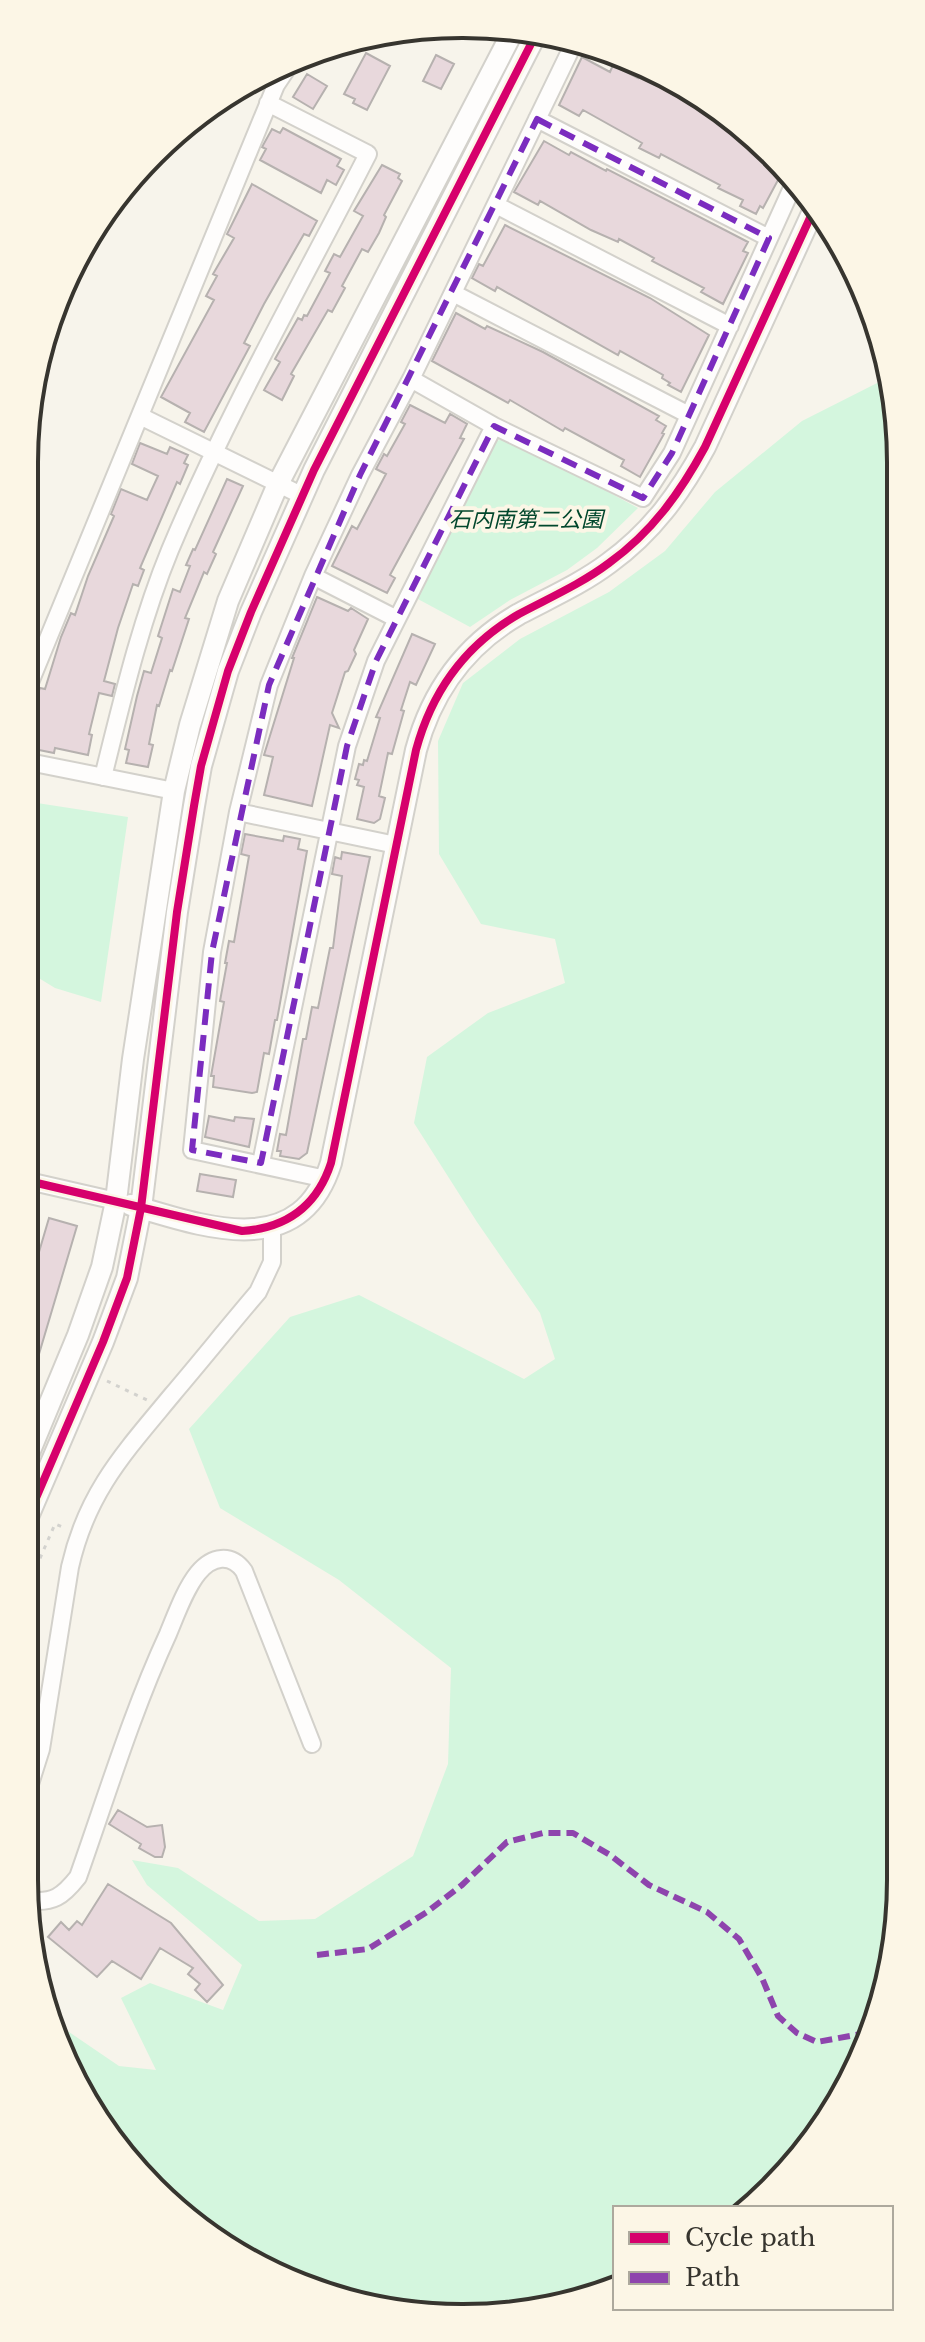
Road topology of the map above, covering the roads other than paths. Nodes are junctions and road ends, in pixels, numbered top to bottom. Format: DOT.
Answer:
graph roads {
  1 [pos="508,41"];
  2 [pos="531,44"];
  3 [pos="570,52"];
  4 [pos="278,80"];
  5 [pos="268,103"];
  6 [pos="537,119"];
  7 [pos="790,193"];
  8 [pos="496,205"];
  9 [pos="809,219"];
  10 [pos="769,238"];
  11 [pos="453,293"];
  12 [pos="730,326"];
  13 [pos="411,379"];
  14 [pos="689,415"];
  15 [pos="140,416"];
  16 [pos="494,426"];
  17 [pos="215,453"];
  18 [pos="278,484"];
  19 [pos="303,496"];
  20 [pos="313,576"];
  21 [pos="397,619"];
  22 [pos="38,663"];
  23 [pos="38,764"];
  24 [pos="103,777"];
  25 [pos="174,791"];
  26 [pos="238,812"];
  27 [pos="330,831"];
  28 [pos="396,845"];
  29 [pos="261,1163"];
  30 [pos="326,1179"];
  31 [pos="38,1183"];
  32 [pos="116,1201"];
  33 [pos="141,1208"];
  34 [pos="272,1227"];
  35 [pos="38,1431"];
  36 [pos="38,1496"];
  37 [pos="312,1744"];
  38 [pos="38,1759"];
  39 [pos="39,1901"];
  1 -- 18 [label="street"];
  2 -- 19 [label="street"];
  3 -- 6 [label="street"];
  4 -- 5 [label="street"];
  5 -- 15 [label="street"];
  5 -- 17 [label="street"];
  6 -- 8 [label="street"];
  6 -- 10 [label="street"];
  7 -- 10 [label="street"];
  8 -- 11 [label="street"];
  8 -- 12 [label="street"];
  9 -- 28 [label="street"];
  10 -- 12 [label="street"];
  11 -- 13 [label="street"];
  11 -- 14 [label="street"];
  12 -- 14 [label="street"];
  13 -- 16 [label="street"];
  13 -- 20 [label="street"];
  14 -- 16 [label="street"];
  15 -- 17 [label="street"];
  15 -- 22 [label="street"];
  16 -- 21 [label="street"];
  17 -- 18 [label="street"];
  17 -- 24 [label="street"];
  18 -- 19 [label="street"];
  18 -- 25 [label="street"];
  19 -- 33 [label="street"];
  20 -- 21 [label="street"];
  20 -- 26 [label="street"];
  21 -- 27 [label="street"];
  23 -- 24 [label="street"];
  24 -- 25 [label="street"];
  25 -- 32 [label="street"];
  26 -- 27 [label="street"];
  26 -- 29 [label="street"];
  27 -- 28 [label="street"];
  27 -- 29 [label="street"];
  28 -- 30 [label="street"];
  29 -- 30 [label="street"];
  30 -- 34 [label="street"];
  31 -- 32 [label="street"];
  32 -- 33 [label="street"];
  32 -- 35 [label="street"];
  33 -- 34 [label="street"];
  33 -- 36 [label="street"];
  34 -- 38 [label="street"];
  37 -- 39 [label="street"];
}
